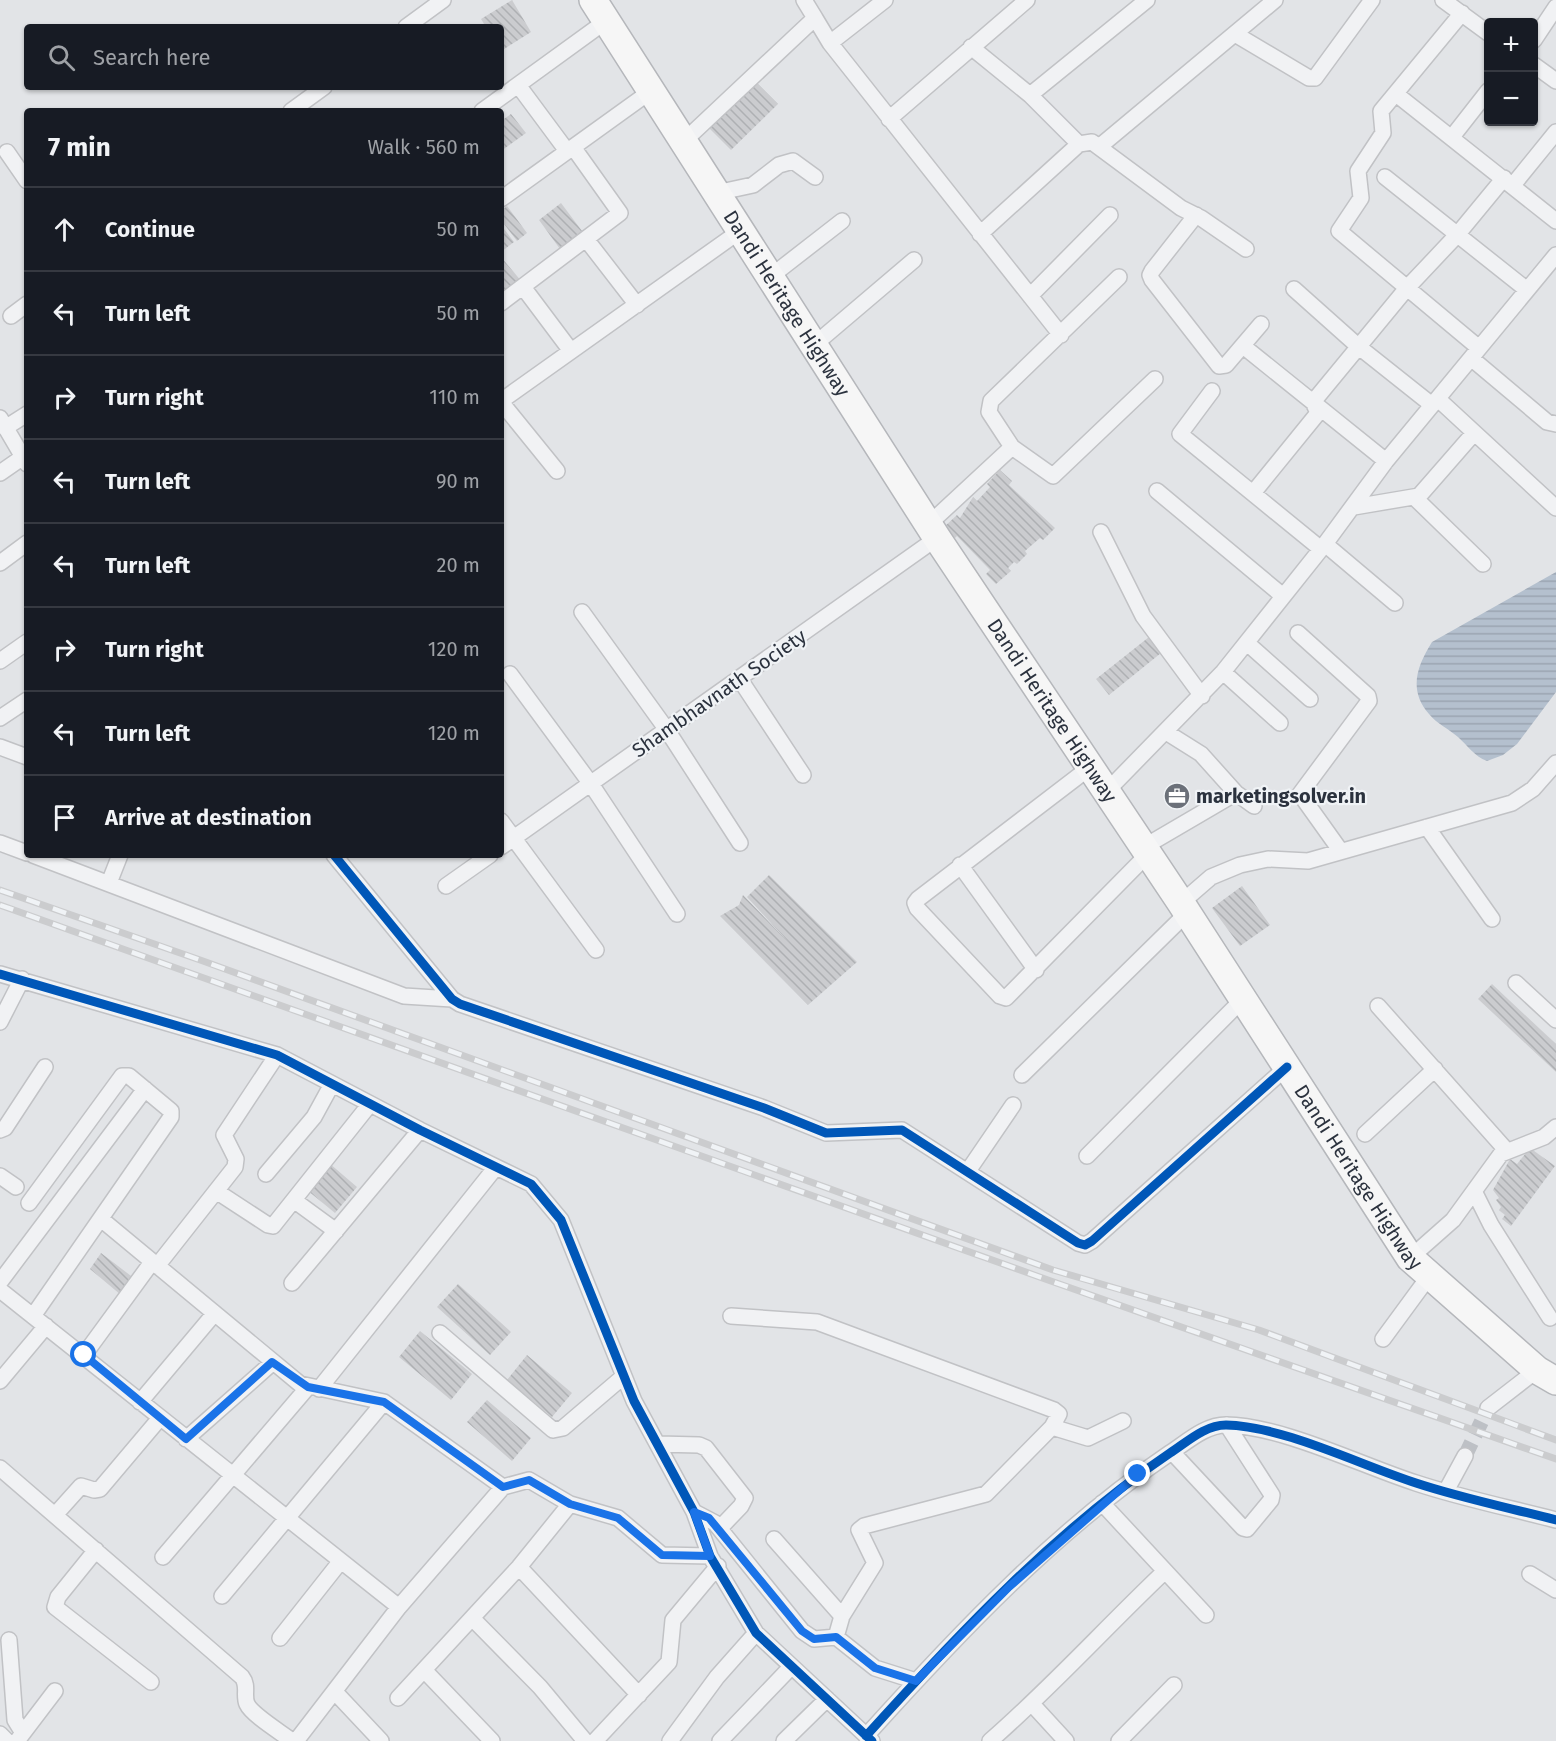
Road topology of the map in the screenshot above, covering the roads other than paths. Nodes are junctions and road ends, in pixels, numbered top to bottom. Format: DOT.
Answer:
graph roads {
  1 [pos="443,0"];
  2 [pos="804,0"];
  3 [pos="885,0"];
  4 [pos="1027,0"];
  5 [pos="1146,0"];
  6 [pos="1275,0"];
  7 [pos="1372,0"];
  8 [pos="1454,5"];
  9 [pos="1556,7"];
  10 [pos="599,10"];
  11 [pos="815,18"];
  12 [pos="410,24"];
  13 [pos="1484,30"];
  14 [pos="1538,33"];
  15 [pos="1235,34"];
  16 [pos="830,43"];
  17 [pos="972,47"];
  18 [pos="1538,68"];
  19 [pos="1556,81"];
  20 [pos="518,85"];
  21 [pos="320,90"];
  22 [pos="651,91"];
  23 [pos="1396,94"];
  24 [pos="1030,95"];
  25 [pos="1484,96"];
  26 [pos="295,108"];
  27 [pos="486,108"];
  28 [pos="889,119"];
  29 [pos="1556,132"];
  30 [pos="1452,137"];
  31 [pos="683,142"];
  32 [pos="1079,144"];
  33 [pos="1099,147"];
  34 [pos="570,149"];
  35 [pos="7,152"];
  36 [pos="24,177"];
  37 [pos="815,177"];
  38 [pos="1385,177"];
  39 [pos="1508,181"];
  40 [pos="716,193"];
  41 [pos="504,197"];
  42 [pos="1110,215"];
  43 [pos="1196,215"];
  44 [pos="1556,220"];
  45 [pos="842,221"];
  46 [pos="740,231"];
  47 [pos="980,234"];
  48 [pos="1457,235"];
  49 [pos="586,239"];
  50 [pos="1246,249"];
  51 [pos="1555,259"];
  52 [pos="914,260"];
  53 [pos="770,277"];
  54 [pos="1119,277"];
  55 [pos="524,287"];
  56 [pos="1407,288"];
  57 [pos="1294,289"];
  58 [pos="1527,290"];
  59 [pos="1030,296"];
  60 [pos="504,301"];
  61 [pos="637,305"];
  62 [pos="24,306"];
  63 [pos="11,315"];
  64 [pos="1261,324"];
  65 [pos="1061,335"];
  66 [pos="814,345"];
  67 [pos="1243,346"];
  68 [pos="1359,346"];
  69 [pos="571,351"];
  70 [pos="1475,353"];
  71 [pos="1155,379"];
  72 [pos="1212,391"];
  73 [pos="504,399"];
  74 [pos="1313,402"];
  75 [pos="1435,402"];
  76 [pos="504,405"];
  77 [pos="24,415"];
  78 [pos="3,423"];
  79 [pos="1556,424"];
  80 [pos="1474,433"];
  81 [pos="1012,447"];
  82 [pos="24,458"];
  83 [pos="24,461"];
  84 [pos="1386,461"];
  85 [pos="556,471"];
  86 [pos="0,473"];
  87 [pos="1157,491"];
  88 [pos="1253,493"];
  89 [pos="1414,498"];
  90 [pos="1354,507"];
  91 [pos="1556,508"];
  92 [pos="933,531"];
  93 [pos="1101,532"];
  94 [pos="24,545"];
  95 [pos="1323,547"];
  96 [pos="0,563"];
  97 [pos="1483,564"];
  98 [pos="1283,596"];
  99 [pos="1395,603"];
  100 [pos="582,612"];
  101 [pos="1298,633"];
  102 [pos="1247,643"];
  103 [pos="24,644"];
  104 [pos="0,661"];
  105 [pos="1223,672"];
  106 [pos="510,674"];
  107 [pos="739,678"];
  108 [pos="1202,696"];
  109 [pos="1310,699"];
  110 [pos="24,702"];
  111 [pos="0,718"];
  112 [pos="1280,723"];
  113 [pos="667,730"];
  114 [pos="1166,732"];
  115 [pos="0,747"];
  116 [pos="24,756"];
  117 [pos="1556,763"];
  118 [pos="1089,768"];
  119 [pos="803,775"];
  120 [pos="591,784"];
  121 [pos="1105,792"];
  122 [pos="1236,793"];
  123 [pos="1254,806"];
  124 [pos="1427,827"];
  125 [pos="0,843"];
  126 [pos="507,843"];
  127 [pos="740,843"];
  128 [pos="1340,850"];
  129 [pos="1144,851"];
  130 [pos="24,852"];
  131 [pos="41,858"];
  132 [pos="119,858"];
  133 [pos="336,858"];
  134 [pos="486,858"];
  135 [pos="960,865"];
  136 [pos="109,884"];
  137 [pos="446,886"];
  138 [pos="1184,908"];
  139 [pos="677,914"];
  140 [pos="1492,919"];
  141 [pos="596,950"];
  142 [pos="1036,970"];
  143 [pos="0,974"];
  144 [pos="22,980"];
  145 [pos="1516,983"];
  146 [pos="452,999"];
  147 [pos="1243,999"];
  148 [pos="1378,1006"];
  149 [pos="1556,1020"];
  150 [pos="0,1022"];
  151 [pos="278,1055"];
  152 [pos="45,1067"];
  153 [pos="1287,1067"];
  154 [pos="1435,1069"];
  155 [pos="1022,1075"];
  156 [pos="332,1084"];
  157 [pos="145,1089"];
  158 [pos="370,1104"];
  159 [pos="1013,1105"];
  160 [pos="1556,1127"];
  161 [pos="0,1130"];
  162 [pos="420,1130"];
  163 [pos="1365,1134"];
  164 [pos="1507,1151"];
  165 [pos="1087,1156"];
  166 [pos="496,1167"];
  167 [pos="968,1171"];
  168 [pos="266,1174"];
  169 [pos="0,1176"];
  170 [pos="16,1187"];
  171 [pos="216,1191"];
  172 [pos="1474,1191"];
  173 [pos="295,1201"];
  174 [pos="29,1203"];
  175 [pos="101,1219"];
  176 [pos="336,1231"];
  177 [pos="155,1264"];
  178 [pos="1420,1267"];
  179 [pos="0,1282"];
  180 [pos="292,1283"];
  181 [pos="0,1290"];
  182 [pos="214,1314"];
  183 [pos="731,1316"];
  184 [pos="1550,1318"];
  185 [pos="40,1321"];
  186 [pos="440,1333"];
  187 [pos="1383,1340"];
  188 [pos="84,1355"];
  189 [pos="272,1362"];
  190 [pos="624,1376"];
  191 [pos="1546,1376"];
  192 [pos="0,1381"];
  193 [pos="313,1388"];
  194 [pos="140,1402"];
  195 [pos="384,1402"];
  196 [pos="1488,1408"];
  197 [pos="160,1418"];
  198 [pos="1123,1421"];
  199 [pos="1227,1425"];
  200 [pos="1052,1427"];
  201 [pos="186,1439"];
  202 [pos="657,1444"];
  203 [pos="1172,1452"];
  204 [pos="1465,1456"];
  205 [pos="5,1472"];
  206 [pos="232,1476"];
  207 [pos="503,1487"];
  208 [pos="0,1489"];
  209 [pos="1446,1491"];
  210 [pos="1102,1503"];
  211 [pos="570,1504"];
  212 [pos="694,1512"];
  213 [pos="55,1515"];
  214 [pos="287,1520"];
  215 [pos="1556,1520"];
  216 [pos="720,1528"];
  217 [pos="774,1539"];
  218 [pos="96,1551"];
  219 [pos="163,1557"];
  220 [pos="714,1561"];
  221 [pos="340,1562"];
  222 [pos="519,1567"];
  223 [pos="1164,1572"];
  224 [pos="1530,1574"];
  225 [pos="1556,1590"];
  226 [pos="222,1596"];
  227 [pos="399,1607"];
  228 [pos="1206,1615"];
  229 [pos="842,1616"];
  230 [pos="472,1618"];
  231 [pos="756,1633"];
  232 [pos="836,1637"];
  233 [pos="280,1638"];
  234 [pos="9,1640"];
  235 [pos="791,1667"];
  236 [pos="424,1670"];
  237 [pos="916,1681"];
  238 [pos="151,1682"];
  239 [pos="1174,1685"];
  240 [pos="56,1691"];
  241 [pos="335,1692"];
  242 [pos="639,1695"];
  243 [pos="398,1698"];
  244 [pos="827,1699"];
  245 [pos="1032,1704"];
  246 [pos="0,1734"];
  247 [pos="20,1737"];
  248 [pos="869,1739"];
  249 [pos="7,1741"];
  250 [pos="294,1741"];
  251 [pos="381,1741"];
  252 [pos="492,1741"];
  253 [pos="585,1741"];
  254 [pos="595,1741"];
  255 [pos="670,1741"];
  256 [pos="720,1741"];
  257 [pos="784,1741"];
  258 [pos="990,1741"];
  259 [pos="1066,1741"];
  260 [pos="1119,1741"];
  1 -- 12 [label="street"];
  2 -- 11 [label="street"];
  3 -- 16 [label="street"];
  4 -- 17 [label="street"];
  5 -- 24 [label="street"];
  6 -- 15 [label="street"];
  7 -- 15 [label="street"];
  8 -- 13 [label="street"];
  8 -- 23 [label="street"];
  9 -- 14 [label="street"];
  10 -- 20 [label="street"];
  10 -- 22 [label="highway, Dandi Heritage Highway"];
  11 -- 16 [label="street"];
  11 -- 31 [label="street"];
  15 -- 33 [label="street"];
  16 -- 28 [label="street"];
  17 -- 24 [label="street"];
  17 -- 28 [label="street"];
  18 -- 19 [label="street"];
  20 -- 27 [label="street"];
  20 -- 34 [label="street"];
  21 -- 26 [label="street"];
  22 -- 31 [label="highway, Dandi Heritage Highway"];
  22 -- 34 [label="street"];
  23 -- 30 [label="street"];
  23 -- 56 [label="street"];
  24 -- 32 [label="street"];
  25 -- 30 [label="street"];
  28 -- 47 [label="street"];
  29 -- 39 [label="street"];
  30 -- 39 [label="street"];
  31 -- 40 [label="highway, Dandi Heritage Highway"];
  32 -- 33 [label="street"];
  32 -- 47 [label="street"];
  33 -- 43 [label="street"];
  34 -- 41 [label="street"];
  34 -- 49 [label="street"];
  35 -- 36 [label="street"];
  37 -- 40 [label="street"];
  38 -- 48 [label="street"];
  39 -- 44 [label="street"];
  39 -- 48 [label="street"];
  40 -- 46 [label="highway, Dandi Heritage Highway"];
  42 -- 59 [label="street"];
  43 -- 50 [label="street"];
  43 -- 67 [label="street"];
  45 -- 53 [label="street"];
  46 -- 53 [label="highway, Dandi Heritage Highway"];
  46 -- 61 [label="street"];
  47 -- 59 [label="street"];
  48 -- 56 [label="street"];
  48 -- 58 [label="street"];
  49 -- 55 [label="street"];
  49 -- 61 [label="street"];
  51 -- 58 [label="street"];
  52 -- 66 [label="street"];
  53 -- 66 [label="highway, Dandi Heritage Highway"];
  54 -- 65 [label="street"];
  55 -- 60 [label="street"];
  55 -- 69 [label="street"];
  56 -- 68 [label="street"];
  56 -- 70 [label="street"];
  57 -- 68 [label="street"];
  58 -- 70 [label="street"];
  59 -- 65 [label="street"];
  61 -- 69 [label="street"];
  62 -- 63 [label="street"];
  64 -- 67 [label="street"];
  65 -- 81 [label="street"];
  66 -- 92 [label="highway, Dandi Heritage Highway"];
  67 -- 74 [label="street"];
  68 -- 74 [label="street"];
  68 -- 75 [label="street"];
  69 -- 73 [label="street"];
  70 -- 75 [label="street"];
  70 -- 79 [label="street"];
  71 -- 81 [label="street"];
  72 -- 88 [label="street"];
  74 -- 84 [label="street"];
  74 -- 88 [label="street"];
  75 -- 80 [label="street"];
  75 -- 84 [label="street"];
  76 -- 85 [label="street"];
  77 -- 78 [label="street"];
  78 -- 82 [label="street"];
  80 -- 89 [label="street"];
  80 -- 91 [label="street"];
  81 -- 92 [label="street, Shambhavnath Society"];
  83 -- 86 [label="street"];
  84 -- 90 [label="street"];
  87 -- 98 [label="street"];
  88 -- 95 [label="street"];
  89 -- 90 [label="street"];
  89 -- 97 [label="street"];
  90 -- 95 [label="street"];
  92 -- 107 [label="street, Shambhavnath Society"];
  92 -- 118 [label="highway, Dandi Heritage Highway"];
  93 -- 108 [label="street"];
  94 -- 96 [label="street"];
  95 -- 98 [label="street"];
  95 -- 99 [label="street"];
  98 -- 102 [label="street"];
  100 -- 113 [label="street"];
  101 -- 128 [label="street"];
  102 -- 105 [label="street"];
  102 -- 109 [label="street"];
  103 -- 104 [label="street"];
  105 -- 108 [label="street"];
  105 -- 112 [label="street"];
  106 -- 120 [label="street"];
  107 -- 113 [label="street, Shambhavnath Society"];
  107 -- 119 [label="street"];
  108 -- 114 [label="street"];
  110 -- 111 [label="street"];
  113 -- 120 [label="street, Shambhavnath Society"];
  113 -- 127 [label="street"];
  114 -- 121 [label="street"];
  114 -- 122 [label="street"];
  115 -- 116 [label="street"];
  117 -- 124 [label="street"];
  118 -- 121 [label="highway, Dandi Heritage Highway"];
  118 -- 135 [label="street"];
  120 -- 126 [label="street, Shambhavnath Society"];
  120 -- 139 [label="street"];
  121 -- 129 [label="highway, Dandi Heritage Highway"];
  122 -- 123 [label="street"];
  122 -- 129 [label="street"];
  124 -- 128 [label="street"];
  124 -- 140 [label="street"];
  125 -- 130 [label="street"];
  126 -- 141 [label="street"];
  128 -- 138 [label="street"];
  129 -- 138 [label="highway, Dandi Heritage Highway"];
  129 -- 142 [label="street"];
  131 -- 136 [label="street"];
  132 -- 136 [label="street"];
  133 -- 146 [label="street"];
  134 -- 137 [label="street"];
  135 -- 142 [label="street"];
  135 -- 142 [label="street"];
  136 -- 146 [label="street"];
  138 -- 147 [label="highway, Dandi Heritage Highway"];
  138 -- 155 [label="street"];
  143 -- 144 [label="street"];
  144 -- 150 [label="street"];
  144 -- 151 [label="street"];
  145 -- 149 [label="street"];
  146 -- 167 [label="street"];
  147 -- 153 [label="highway, Dandi Heritage Highway"];
  147 -- 165 [label="street"];
  148 -- 154 [label="street"];
  151 -- 156 [label="street"];
  151 -- 171 [label="street"];
  152 -- 161 [label="street"];
  153 -- 167 [label="street"];
  153 -- 178 [label="highway, Dandi Heritage Highway"];
  154 -- 163 [label="street"];
  154 -- 164 [label="street"];
  156 -- 158 [label="street"];
  156 -- 168 [label="street"];
  157 -- 174 [label="street"];
  157 -- 175 [label="street"];
  157 -- 179 [label="street"];
  158 -- 162 [label="street"];
  158 -- 173 [label="street"];
  159 -- 167 [label="street"];
  160 -- 164 [label="street"];
  162 -- 166 [label="street"];
  162 -- 176 [label="street"];
  164 -- 172 [label="street"];
  166 -- 190 [label="street"];
  166 -- 193 [label="street"];
  169 -- 170 [label="street"];
  171 -- 173 [label="street"];
  171 -- 177 [label="street"];
  172 -- 178 [label="street"];
  172 -- 184 [label="street"];
  173 -- 176 [label="street"];
  175 -- 177 [label="street"];
  175 -- 185 [label="street"];
  176 -- 180 [label="street"];
  177 -- 182 [label="street"];
  177 -- 188 [label="street"];
  178 -- 187 [label="street"];
  178 -- 191 [label="highway, Dandi Heritage Highway"];
  181 -- 185 [label="street"];
  182 -- 189 [label="street"];
  182 -- 194 [label="street"];
  183 -- 200 [label="street"];
  185 -- 188 [label="street"];
  185 -- 192 [label="street"];
  186 -- 190 [label="street"];
  188 -- 194 [label="street"];
  189 -- 193 [label="street"];
  189 -- 201 [label="street"];
  190 -- 202 [label="street"];
  191 -- 196 [label="street"];
  193 -- 195 [label="street"];
  193 -- 206 [label="street"];
  194 -- 197 [label="street"];
  195 -- 207 [label="street"];
  195 -- 214 [label="street"];
  197 -- 201 [label="street"];
  197 -- 213 [label="street"];
  198 -- 200 [label="street"];
  199 -- 203 [label="street"];
  199 -- 203 [label="street"];
  199 -- 209 [label="street"];
  200 -- 229 [label="street"];
  201 -- 206 [label="street"];
  202 -- 212 [label="street"];
  202 -- 216 [label="street"];
  203 -- 210 [label="street"];
  204 -- 209 [label="street"];
  205 -- 208 [label="street"];
  205 -- 213 [label="street"];
  206 -- 214 [label="street"];
  206 -- 219 [label="street"];
  207 -- 211 [label="street"];
  207 -- 227 [label="street"];
  209 -- 215 [label="street"];
  210 -- 223 [label="street"];
  210 -- 237 [label="street"];
  211 -- 220 [label="street"];
  211 -- 222 [label="street"];
  212 -- 216 [label="street"];
  212 -- 220 [label="street"];
  213 -- 218 [label="street"];
  214 -- 221 [label="street"];
  214 -- 226 [label="street"];
  216 -- 232 [label="street"];
  217 -- 229 [label="street"];
  218 -- 238 [label="street"];
  218 -- 250 [label="street"];
  220 -- 231 [label="street"];
  220 -- 242 [label="street"];
  221 -- 227 [label="street"];
  221 -- 233 [label="street"];
  222 -- 230 [label="street"];
  222 -- 242 [label="street"];
  223 -- 228 [label="street"];
  223 -- 245 [label="street"];
  224 -- 225 [label="street"];
  227 -- 241 [label="street"];
  229 -- 232 [label="street"];
  230 -- 236 [label="street"];
  230 -- 253 [label="street"];
  231 -- 235 [label="street"];
  231 -- 255 [label="street"];
  232 -- 237 [label="street"];
  234 -- 247 [label="street"];
  235 -- 244 [label="street"];
  235 -- 256 [label="street"];
  236 -- 243 [label="street"];
  236 -- 252 [label="street"];
  237 -- 248 [label="street"];
  239 -- 260 [label="street"];
  240 -- 247 [label="street"];
  241 -- 250 [label="street"];
  241 -- 251 [label="street"];
  242 -- 254 [label="street"];
  244 -- 248 [label="street"];
  244 -- 257 [label="street"];
  245 -- 258 [label="street"];
  245 -- 259 [label="street"];
  246 -- 249 [label="street"];
}
